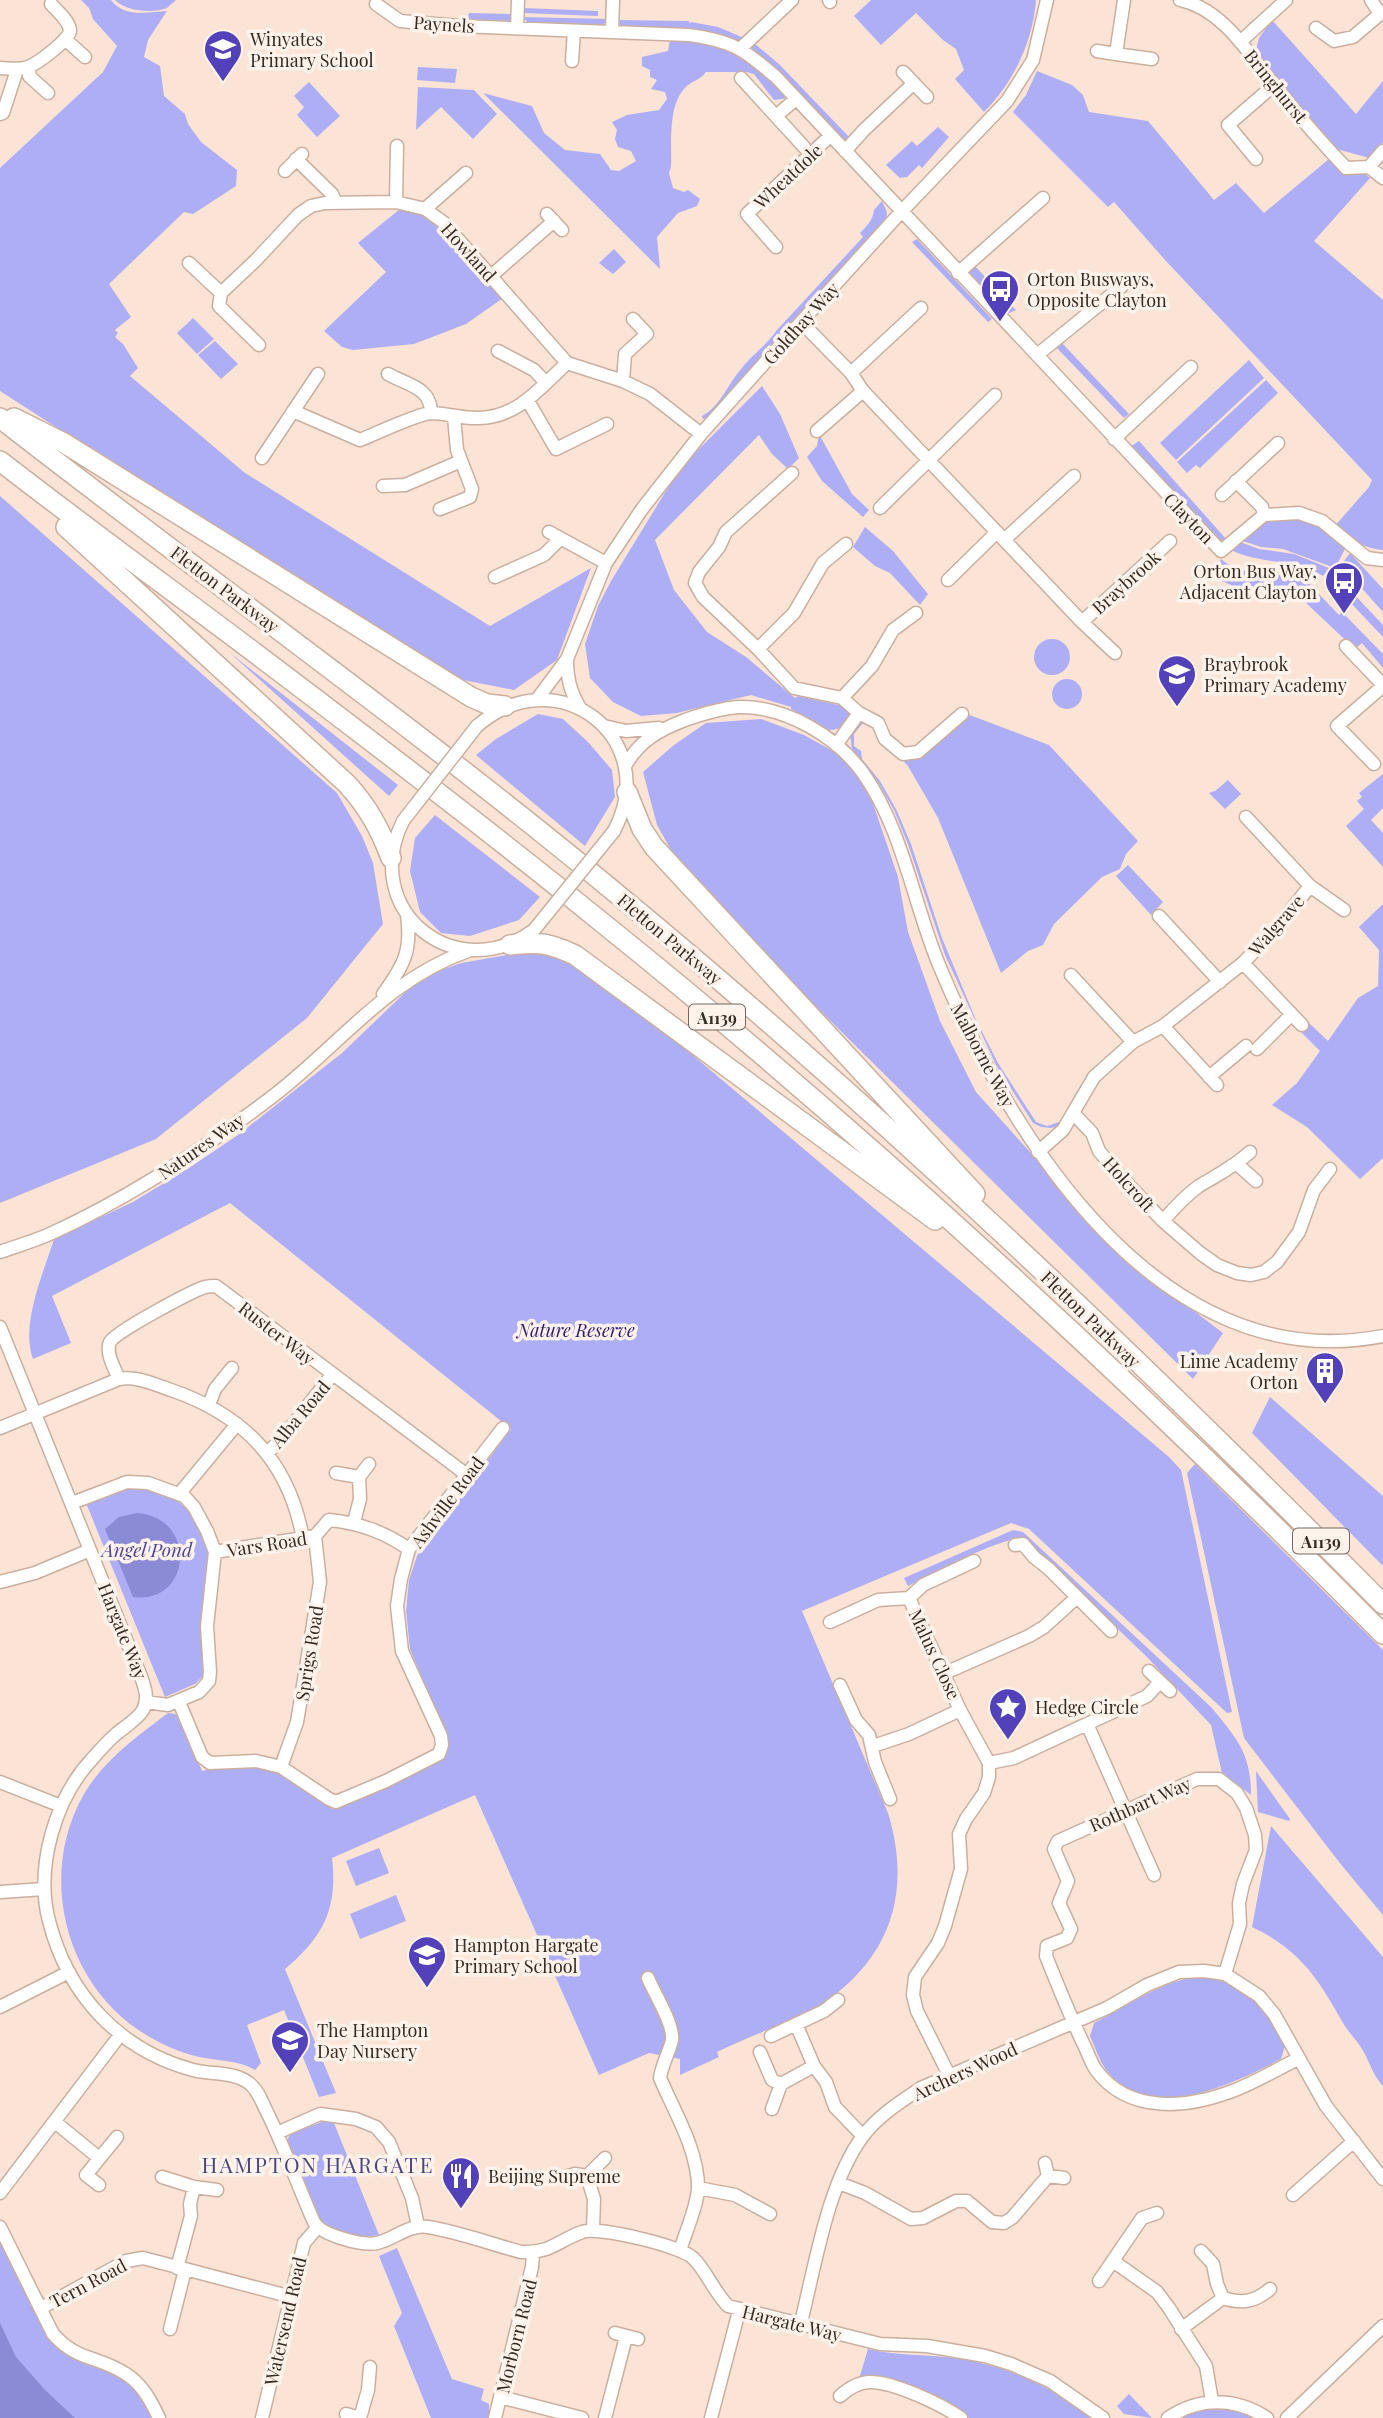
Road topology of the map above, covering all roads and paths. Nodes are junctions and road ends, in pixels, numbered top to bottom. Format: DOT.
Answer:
graph roads {
  1 [pos="518,0"];
  2 [pos="613,0"];
  3 [pos="1047,0"];
  4 [pos="1124,0"];
  5 [pos="1180,0"];
  6 [pos="1286,0"];
  7 [pos="1371,0"];
  8 [pos="787,2"];
  9 [pos="51,4"];
  10 [pos="376,4"];
  11 [pos="1382,13"];
  12 [pos="517,28"];
  13 [pos="1316,28"];
  14 [pos="574,31"];
  15 [pos="612,31"];
  16 [pos="66,40"];
  17 [pos="1240,42"];
  18 [pos="741,48"];
  19 [pos="1097,51"];
  20 [pos="1116,54"];
  21 [pos="85,57"];
  22 [pos="1152,59"];
  23 [pos="572,61"];
  24 [pos="0,68"];
  25 [pos="24,68"];
  26 [pos="903,72"];
  27 [pos="741,78"];
  28 [pos="914,83"];
  29 [pos="1274,85"];
  30 [pos="48,93"];
  31 [pos="927,97"];
  32 [pos="796,99"];
  33 [pos="0,114"];
  34 [pos="776,116"];
  35 [pos="830,136"];
  36 [pos="397,146"];
  37 [pos="804,147"];
  38 [pos="1383,150"];
  39 [pos="845,151"];
  40 [pos="1256,159"];
  41 [pos="1369,167"];
  42 [pos="285,171"];
  43 [pos="466,173"];
  44 [pos="1383,178"];
  45 [pos="1043,198"];
  46 [pos="396,202"];
  47 [pos="336,203"];
  48 [pos="425,209"];
  49 [pos="901,212"];
  50 [pos="555,222"];
  51 [pos="776,247"];
  52 [pos="189,263"];
  53 [pos="958,273"];
  54 [pos="491,276"];
  55 [pos="1121,287"];
  56 [pos="221,293"];
  57 [pos="921,309"];
  58 [pos="633,320"];
  59 [pos="801,322"];
  60 [pos="259,345"];
  61 [pos="498,351"];
  62 [pos="1037,355"];
  63 [pos="567,363"];
  64 [pos="1191,367"];
  65 [pos="851,373"];
  66 [pos="318,374"];
  67 [pos="388,374"];
  68 [pos="623,381"];
  69 [pos="546,383"];
  70 [pos="863,391"];
  71 [pos="995,395"];
  72 [pos="528,401"];
  73 [pos="293,411"];
  74 [pos="0,412"];
  75 [pos="431,413"];
  76 [pos="454,417"];
  77 [pos="0,418"];
  78 [pos="607,424"];
  79 [pos="817,431"];
  80 [pos="701,434"];
  81 [pos="1114,439"];
  82 [pos="1278,443"];
  83 [pos="262,458"];
  84 [pos="928,459"];
  85 [pos="0,461"];
  86 [pos="461,461"];
  87 [pos="0,466"];
  88 [pos="792,473"];
  89 [pos="1074,476"];
  90 [pos="1236,481"];
  91 [pos="383,486"];
  92 [pos="1222,495"];
  93 [pos="880,508"];
  94 [pos="440,509"];
  95 [pos="1265,515"];
  96 [pos="1001,535"];
  97 [pos="1170,541"];
  98 [pos="846,544"];
  99 [pos="1383,560"];
  100 [pos="606,563"];
  101 [pos="495,577"];
  102 [pos="948,580"];
  103 [pos="916,613"];
  104 [pos="1082,622"];
  105 [pos="1346,646"];
  106 [pos="758,649"];
  107 [pos="1115,653"];
  108 [pos="567,659"];
  109 [pos="1383,685"];
  110 [pos="538,698"];
  111 [pos="842,698"];
  112 [pos="505,706"];
  113 [pos="581,709"];
  114 [pos="859,713"];
  115 [pos="962,714"];
  116 [pos="604,726"];
  117 [pos="668,726"];
  118 [pos="836,744"];
  119 [pos="1374,764"];
  120 [pos="625,766"];
  121 [pos="627,792"];
  122 [pos="1246,817"];
  123 [pos="391,858"];
  124 [pos="1310,886"];
  125 [pos="1344,911"];
  126 [pos="407,914"];
  127 [pos="1159,916"];
  128 [pos="510,945"];
  129 [pos="468,951"];
  130 [pos="1242,963"];
  131 [pos="1071,975"];
  132 [pos="1220,982"];
  133 [pos="377,1003"];
  134 [pos="1291,1015"];
  135 [pos="1163,1026"];
  136 [pos="1302,1026"];
  137 [pos="1133,1042"];
  138 [pos="1073,1113"];
  139 [pos="1038,1152"];
  140 [pos="1250,1152"];
  141 [pos="1237,1164"];
  142 [pos="1330,1169"];
  143 [pos="1256,1181"];
  144 [pos="1163,1221"];
  145 [pos="0,1252"];
  146 [pos="1018,1280"];
  147 [pos="1092,1320"];
  148 [pos="0,1327"];
  149 [pos="1380,1336"];
  150 [pos="232,1368"];
  151 [pos="332,1375"];
  152 [pos="119,1379"];
  153 [pos="209,1405"];
  154 [pos="34,1414"];
  155 [pos="237,1424"];
  156 [pos="0,1428"];
  157 [pos="503,1428"];
  158 [pos="267,1453"];
  159 [pos="369,1464"];
  160 [pos="336,1473"];
  161 [pos="467,1475"];
  162 [pos="359,1477"];
  163 [pos="180,1493"];
  164 [pos="72,1503"];
  165 [pos="355,1522"];
  166 [pos="309,1538"];
  167 [pos="1015,1545"];
  168 [pos="409,1549"];
  169 [pos="90,1550"];
  170 [pos="215,1552"];
  171 [pos="974,1561"];
  172 [pos="0,1582"];
  173 [pos="909,1598"];
  174 [pos="1076,1598"];
  175 [pos="1383,1604"];
  176 [pos="830,1622"];
  177 [pos="1111,1631"];
  178 [pos="1383,1634"];
  179 [pos="1149,1671"];
  180 [pos="945,1673"];
  181 [pos="1160,1682"];
  182 [pos="840,1685"];
  183 [pos="1170,1691"];
  184 [pos="146,1702"];
  185 [pos="179,1702"];
  186 [pos="960,1710"];
  187 [pos="1087,1724"];
  188 [pos="873,1746"];
  189 [pos="989,1763"];
  190 [pos="281,1767"];
  191 [pos="0,1782"];
  192 [pos="890,1799"];
  193 [pos="61,1807"];
  194 [pos="1125,1809"];
  195 [pos="1154,1875"];
  196 [pos="44,1889"];
  197 [pos="0,1892"];
  198 [pos="69,1972"];
  199 [pos="1225,1974"];
  200 [pos="648,1978"];
  201 [pos="838,2000"];
  202 [pos="0,2007"];
  203 [pos="1073,2023"];
  204 [pos="796,2024"];
  205 [pos="120,2035"];
  206 [pos="771,2036"];
  207 [pos="760,2052"];
  208 [pos="1298,2059"];
  209 [pos="814,2066"];
  210 [pos="949,2075"];
  211 [pos="781,2084"];
  212 [pos="772,2109"];
  213 [pos="55,2122"];
  214 [pos="277,2133"];
  215 [pos="863,2136"];
  216 [pos="117,2137"];
  217 [pos="1354,2141"];
  218 [pos="99,2158"];
  219 [pos="605,2158"];
  220 [pos="568,2176"];
  221 [pos="587,2176"];
  222 [pos="162,2177"];
  223 [pos="1063,2178"];
  224 [pos="1383,2179"];
  225 [pos="839,2183"];
  226 [pos="99,2185"];
  227 [pos="194,2187"];
  228 [pos="698,2188"];
  229 [pos="217,2190"];
  230 [pos="0,2193"];
  231 [pos="1293,2195"];
  232 [pos="1157,2213"];
  233 [pos="770,2214"];
  234 [pos="418,2226"];
  235 [pos="0,2227"];
  236 [pos="317,2228"];
  237 [pos="593,2230"];
  238 [pos="680,2251"];
  239 [pos="1201,2251"];
  240 [pos="533,2253"];
  241 [pos="1113,2261"];
  242 [pos="181,2269"];
  243 [pos="1099,2281"];
  244 [pos="1270,2288"];
  245 [pos="292,2297"];
  246 [pos="1223,2298"];
  247 [pos="41,2308"];
  248 [pos="739,2311"];
  249 [pos="800,2326"];
  250 [pos="170,2329"];
  251 [pos="1181,2329"];
  252 [pos="1381,2332"];
  253 [pos="627,2336"];
  254 [pos="370,2367"];
  255 [pos="840,2396"];
  256 [pos="500,2397"];
  257 [pos="1212,2401"];
  258 [pos="346,2414"];
  259 [pos="159,2418"];
  260 [pos="262,2418"];
  261 [pos="495,2418"];
  262 [pos="582,2418"];
  263 [pos="606,2418"];
  264 [pos="711,2418"];
  265 [pos="961,2418"];
  266 [pos="1103,2418"];
  267 [pos="1167,2418"];
  268 [pos="1267,2418"];
  269 [pos="1287,2418"];
  1 -- 12 [label="street"];
  2 -- 15 [label="street"];
  3 -- 49 [label="street, Goldhay Way"];
  4 -- 20 [label="street"];
  5 -- 17 [label="street, Bringhurst"];
  6 -- 17 [label="street"];
  7 -- 11 [label="street"];
  8 -- 18 [label="street"];
  9 -- 16 [label="street"];
  10 -- 12 [label="street, Paynels"];
  11 -- 13 [label="street"];
  12 -- 14 [label="street, Paynels"];
  14 -- 15 [label="street, Paynels"];
  14 -- 23 [label="street"];
  15 -- 18 [label="street, Paynels"];
  16 -- 21 [label="street"];
  16 -- 25 [label="street"];
  17 -- 29 [label="street, Bringhurst"];
  18 -- 32 [label="street, Paynels"];
  19 -- 20 [label="street"];
  20 -- 22 [label="street"];
  24 -- 25 [label="street"];
  25 -- 30 [label="street"];
  25 -- 33 [label="street"];
  26 -- 28 [label="street"];
  27 -- 34 [label="street, Wheatdole"];
  28 -- 31 [label="street"];
  28 -- 39 [label="street"];
  29 -- 40 [label="street"];
  29 -- 41 [label="street, Bringhurst"];
  32 -- 34 [label="street"];
  32 -- 35 [label="street, Paynels"];
  34 -- 37 [label="street, Wheatdole"];
  35 -- 39 [label="street, Paynels"];
  35 -- 51 [label="street, Wheatdole"];
  36 -- 46 [label="street"];
  38 -- 41 [label="street"];
  39 -- 49 [label="street, Paynels"];
  41 -- 44 [label="street, Bringhurst"];
  42 -- 47 [label="street"];
  43 -- 48 [label="street"];
  45 -- 53 [label="street"];
  46 -- 47 [label="street, Howland"];
  46 -- 48 [label="street, Howland"];
  47 -- 56 [label="street, Howland"];
  48 -- 54 [label="street, Howland"];
  49 -- 53 [label="street, Clayton"];
  49 -- 59 [label="street, Goldhay Way"];
  50 -- 54 [label="street"];
  52 -- 56 [label="street"];
  53 -- 62 [label="street, Clayton"];
  54 -- 63 [label="street, Howland"];
  55 -- 62 [label="street"];
  56 -- 60 [label="street"];
  57 -- 65 [label="street"];
  58 -- 68 [label="street"];
  59 -- 65 [label="street, Braybrook"];
  59 -- 80 [label="street, Goldhay Way"];
  61 -- 69 [label="street"];
  62 -- 81 [label="street, Clayton"];
  63 -- 68 [label="street, Howland"];
  63 -- 69 [label="street"];
  64 -- 81 [label="street"];
  65 -- 70 [label="street, Braybrook"];
  66 -- 73 [label="street"];
  67 -- 75 [label="street"];
  68 -- 80 [label="street, Howland"];
  69 -- 72 [label="street"];
  70 -- 79 [label="street"];
  70 -- 84 [label="street, Braybrook"];
  71 -- 84 [label="street"];
  72 -- 76 [label="street"];
  72 -- 78 [label="street"];
  73 -- 75 [label="street"];
  73 -- 83 [label="street"];
  74 -- 112 [label="highway"];
  75 -- 76 [label="street"];
  76 -- 86 [label="street"];
  77 -- 147 [label="highway, Fletton Parkway / A1139"];
  80 -- 100 [label="street, Goldhay Way"];
  81 -- 95 [label="street, Clayton"];
  82 -- 90 [label="street"];
  84 -- 93 [label="street"];
  84 -- 96 [label="street, Braybrook"];
  85 -- 146 [label="highway, Fletton Parkway / A1139"];
  86 -- 91 [label="street"];
  86 -- 94 [label="street"];
  87 -- 123 [label="highway"];
  88 -- 106 [label="street"];
  89 -- 96 [label="street"];
  90 -- 92 [label="street"];
  90 -- 95 [label="street"];
  95 -- 99 [label="street"];
  96 -- 102 [label="street"];
  96 -- 104 [label="street, Braybrook"];
  97 -- 104 [label="street, Braybrook"];
  98 -- 106 [label="street"];
  100 -- 101 [label="street"];
  100 -- 108 [label="street, Goldhay Way"];
  103 -- 111 [label="street"];
  104 -- 107 [label="street, Braybrook"];
  105 -- 109 [label="street"];
  106 -- 111 [label="street"];
  108 -- 110 [label="street, Goldhay Way"];
  108 -- 113 [label="street, Goldhay Way"];
  109 -- 119 [label="street"];
  110 -- 112 [label="street"];
  110 -- 113 [label="street"];
  111 -- 114 [label="street"];
  112 -- 123 [label="street, bridge"];
  113 -- 116 [label="street"];
  114 -- 115 [label="street"];
  114 -- 118 [label="street"];
  116 -- 117 [label="street, Malborne Way"];
  116 -- 120 [label="street"];
  117 -- 118 [label="street, Malborne Way"];
  117 -- 120 [label="street, Malborne Way"];
  118 -- 139 [label="street, Malborne Way"];
  120 -- 121 [label="street"];
  121 -- 128 [label="street, bridge"];
  121 -- 147 [label="highway"];
  122 -- 124 [label="street, Walgrave"];
  123 -- 126 [label="street"];
  124 -- 125 [label="street, Walgrave"];
  124 -- 130 [label="street, Walgrave"];
  126 -- 129 [label="street"];
  126 -- 133 [label="street, Natures Way"];
  127 -- 132 [label="street"];
  128 -- 129 [label="street"];
  128 -- 146 [label="highway"];
  129 -- 133 [label="street, Natures Way"];
  130 -- 132 [label="street, Walgrave"];
  130 -- 134 [label="street, Walgrave"];
  131 -- 137 [label="street"];
  132 -- 135 [label="street, Walgrave"];
  133 -- 145 [label="street, Natures Way"];
  134 -- 135 [label="street"];
  134 -- 136 [label="street, Walgrave"];
  135 -- 137 [label="street, Walgrave"];
  137 -- 138 [label="street, Walgrave"];
  138 -- 139 [label="street, Walgrave"];
  138 -- 144 [label="street, Holcroft"];
  139 -- 149 [label="street, Malborne Way"];
  140 -- 141 [label="street, Holcroft"];
  141 -- 143 [label="street"];
  141 -- 144 [label="street, Holcroft"];
  142 -- 144 [label="street, Holcroft"];
  146 -- 178 [label="highway, Fletton Parkway / A1139"];
  147 -- 175 [label="highway, Fletton Parkway / A1139"];
  148 -- 154 [label="street, Hargate Way"];
  150 -- 153 [label="street"];
  151 -- 152 [label="street, Ruster Way"];
  151 -- 158 [label="street, Alba Road"];
  151 -- 161 [label="street, Ruster Way"];
  152 -- 153 [label="street, Sprigs Road"];
  152 -- 154 [label="street"];
  153 -- 155 [label="street, Sprigs Road"];
  154 -- 156 [label="street"];
  154 -- 164 [label="street, Hargate Way"];
  155 -- 158 [label="street, Sprigs Road"];
  155 -- 163 [label="street"];
  157 -- 161 [label="street, Ashville Road"];
  158 -- 166 [label="street, Sprigs Road"];
  159 -- 162 [label="street"];
  160 -- 162 [label="street"];
  161 -- 168 [label="street, Ashville Road"];
  162 -- 165 [label="street"];
  163 -- 164 [label="street"];
  163 -- 170 [label="street"];
  164 -- 169 [label="street, Hargate Way"];
  165 -- 166 [label="street, Vars Road"];
  165 -- 168 [label="street"];
  166 -- 170 [label="street, Vars Road"];
  166 -- 190 [label="street, Sprigs Road"];
  167 -- 174 [label="street"];
  168 -- 190 [label="street, Ashville Road"];
  169 -- 172 [label="street"];
  169 -- 184 [label="street, Hargate Way"];
  170 -- 185 [label="street"];
  171 -- 173 [label="street"];
  173 -- 176 [label="street, Malus Close"];
  173 -- 180 [label="street, Malus Close"];
  174 -- 177 [label="street"];
  174 -- 180 [label="street"];
  179 -- 181 [label="street"];
  180 -- 186 [label="street, Malus Close"];
  181 -- 183 [label="street"];
  181 -- 187 [label="street"];
  182 -- 188 [label="street"];
  184 -- 185 [label="street"];
  184 -- 193 [label="street, Hargate Way"];
  185 -- 190 [label="street, Ashville Road"];
  186 -- 188 [label="street, Malus Close"];
  186 -- 189 [label="street, Malus Close"];
  187 -- 189 [label="street"];
  187 -- 194 [label="street"];
  188 -- 192 [label="street"];
  189 -- 210 [label="street"];
  191 -- 193 [label="street"];
  193 -- 196 [label="street, Hargate Way"];
  194 -- 195 [label="street"];
  194 -- 199 [label="street, Rothbart Way"];
  194 -- 203 [label="street, Rothbart Way"];
  196 -- 197 [label="street"];
  196 -- 198 [label="street, Hargate Way"];
  198 -- 202 [label="street"];
  198 -- 205 [label="street, Hargate Way"];
  199 -- 203 [label="street, Archers Wood"];
  199 -- 208 [label="street"];
  200 -- 228 [label="street"];
  201 -- 204 [label="street"];
  203 -- 208 [label="street"];
  203 -- 210 [label="street, Archers Wood"];
  204 -- 206 [label="street"];
  204 -- 209 [label="street"];
  205 -- 213 [label="street"];
  205 -- 214 [label="street, Hargate Way"];
  207 -- 211 [label="street"];
  208 -- 217 [label="street"];
  209 -- 211 [label="street"];
  209 -- 215 [label="street"];
  210 -- 215 [label="street, Archers Wood"];
  211 -- 212 [label="street"];
  213 -- 218 [label="street"];
  213 -- 230 [label="street"];
  214 -- 234 [label="street"];
  214 -- 236 [label="street, Hargate Way"];
  215 -- 225 [label="street, Archers Wood"];
  216 -- 218 [label="street"];
  217 -- 224 [label="street"];
  217 -- 231 [label="street"];
  218 -- 226 [label="street"];
  219 -- 221 [label="street"];
  220 -- 221 [label="street"];
  221 -- 237 [label="street"];
  222 -- 227 [label="street"];
  223 -- 225 [label="street"];
  225 -- 249 [label="street, Archers Wood"];
  227 -- 229 [label="street"];
  227 -- 242 [label="street"];
  228 -- 233 [label="street"];
  228 -- 238 [label="street"];
  232 -- 241 [label="street"];
  234 -- 236 [label="street"];
  234 -- 240 [label="street"];
  235 -- 247 [label="street"];
  236 -- 245 [label="street, Watersend Road"];
  237 -- 238 [label="street"];
  237 -- 240 [label="street"];
  238 -- 248 [label="street, Hargate Way"];
  239 -- 246 [label="street"];
  240 -- 256 [label="street, Morborn Road"];
  241 -- 243 [label="street"];
  241 -- 251 [label="street"];
  242 -- 245 [label="street, Tern Road"];
  242 -- 247 [label="street, Tern Road"];
  242 -- 250 [label="street"];
  244 -- 246 [label="street"];
  245 -- 260 [label="street, Watersend Road"];
  246 -- 251 [label="street"];
  247 -- 259 [label="street"];
  248 -- 249 [label="street, Hargate Way"];
  248 -- 264 [label="street"];
  249 -- 266 [label="street, Hargate Way"];
  251 -- 257 [label="street"];
  252 -- 269 [label="street"];
  253 -- 263 [label="street"];
  254 -- 258 [label="street"];
  255 -- 265 [label="street"];
  256 -- 261 [label="street, Morborn Road"];
  256 -- 262 [label="street"];
  257 -- 267 [label="street"];
  257 -- 268 [label="street"];
}
